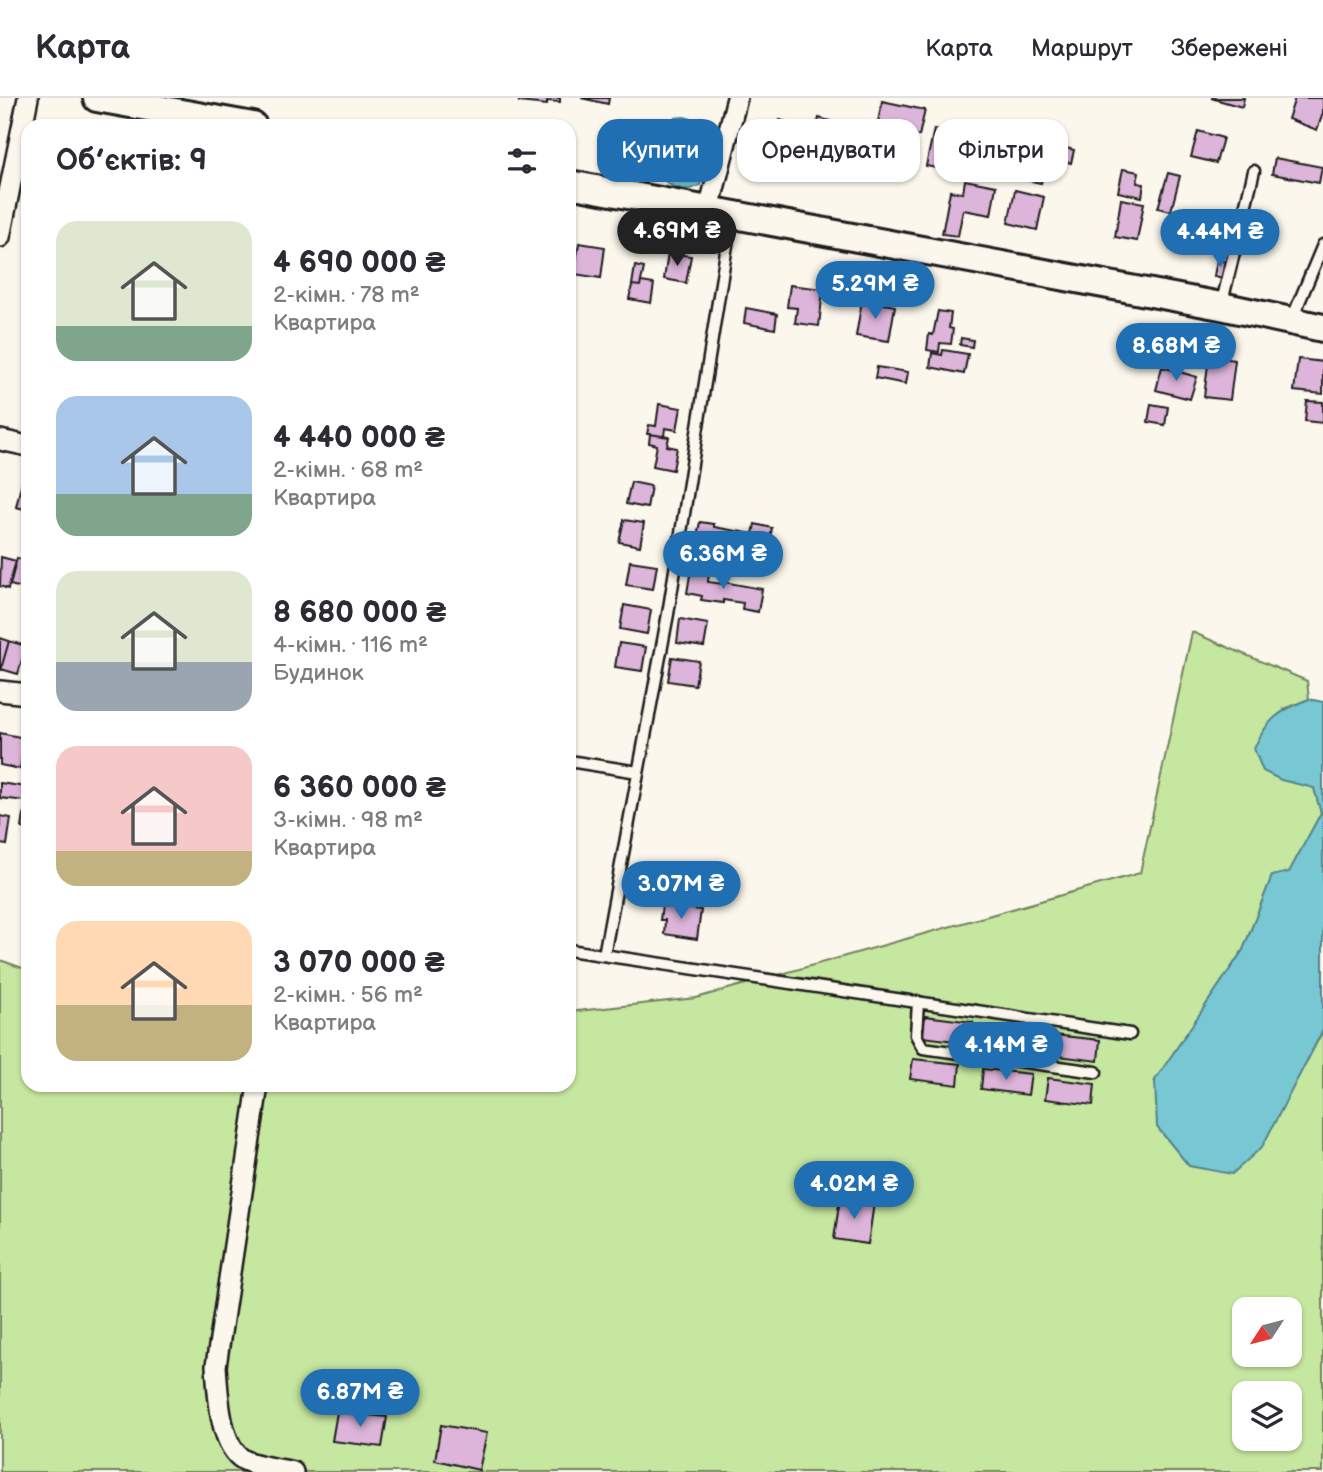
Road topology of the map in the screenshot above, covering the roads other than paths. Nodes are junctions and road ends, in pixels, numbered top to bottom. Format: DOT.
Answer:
graph roads {
  1 [pos="28,98"];
  2 [pos="97,98"];
  3 [pos="737,98"];
  4 [pos="24,119"];
  5 [pos="214,119"];
  6 [pos="21,133"];
  7 [pos="1254,171"];
  8 [pos="576,185"];
  9 [pos="720,211"];
  10 [pos="0,237"];
  11 [pos="1323,245"];
  12 [pos="1221,306"];
  13 [pos="1291,323"];
  14 [pos="1323,328"];
  15 [pos="0,440"];
  16 [pos="21,444"];
  17 [pos="0,691"];
  18 [pos="21,693"];
  19 [pos="576,762"];
  20 [pos="638,772"];
  21 [pos="576,951"];
  22 [pos="604,955"];
  23 [pos="918,1002"];
  24 [pos="1130,1034"];
  25 [pos="1096,1072"];
  26 [pos="257,1092"];
  27 [pos="293,1472"];
  1 -- 4 [label="street"];
  2 -- 5 [label="street"];
  3 -- 9 [label="street"];
  6 -- 10 [label="street"];
  7 -- 12 [label="lane"];
  8 -- 9 [label="street"];
  9 -- 12 [label="street"];
  9 -- 20 [label="lane"];
  11 -- 13 [label="lane"];
  12 -- 13 [label="street"];
  13 -- 14 [label="street"];
  15 -- 16 [label="street"];
  17 -- 18 [label="street"];
  19 -- 20 [label="lane"];
  20 -- 22 [label="lane"];
  21 -- 22 [label="lane"];
  22 -- 23 [label="lane"];
  23 -- 24 [label="lane"];
  23 -- 25 [label="lane"];
  26 -- 27 [label="street"];
}
